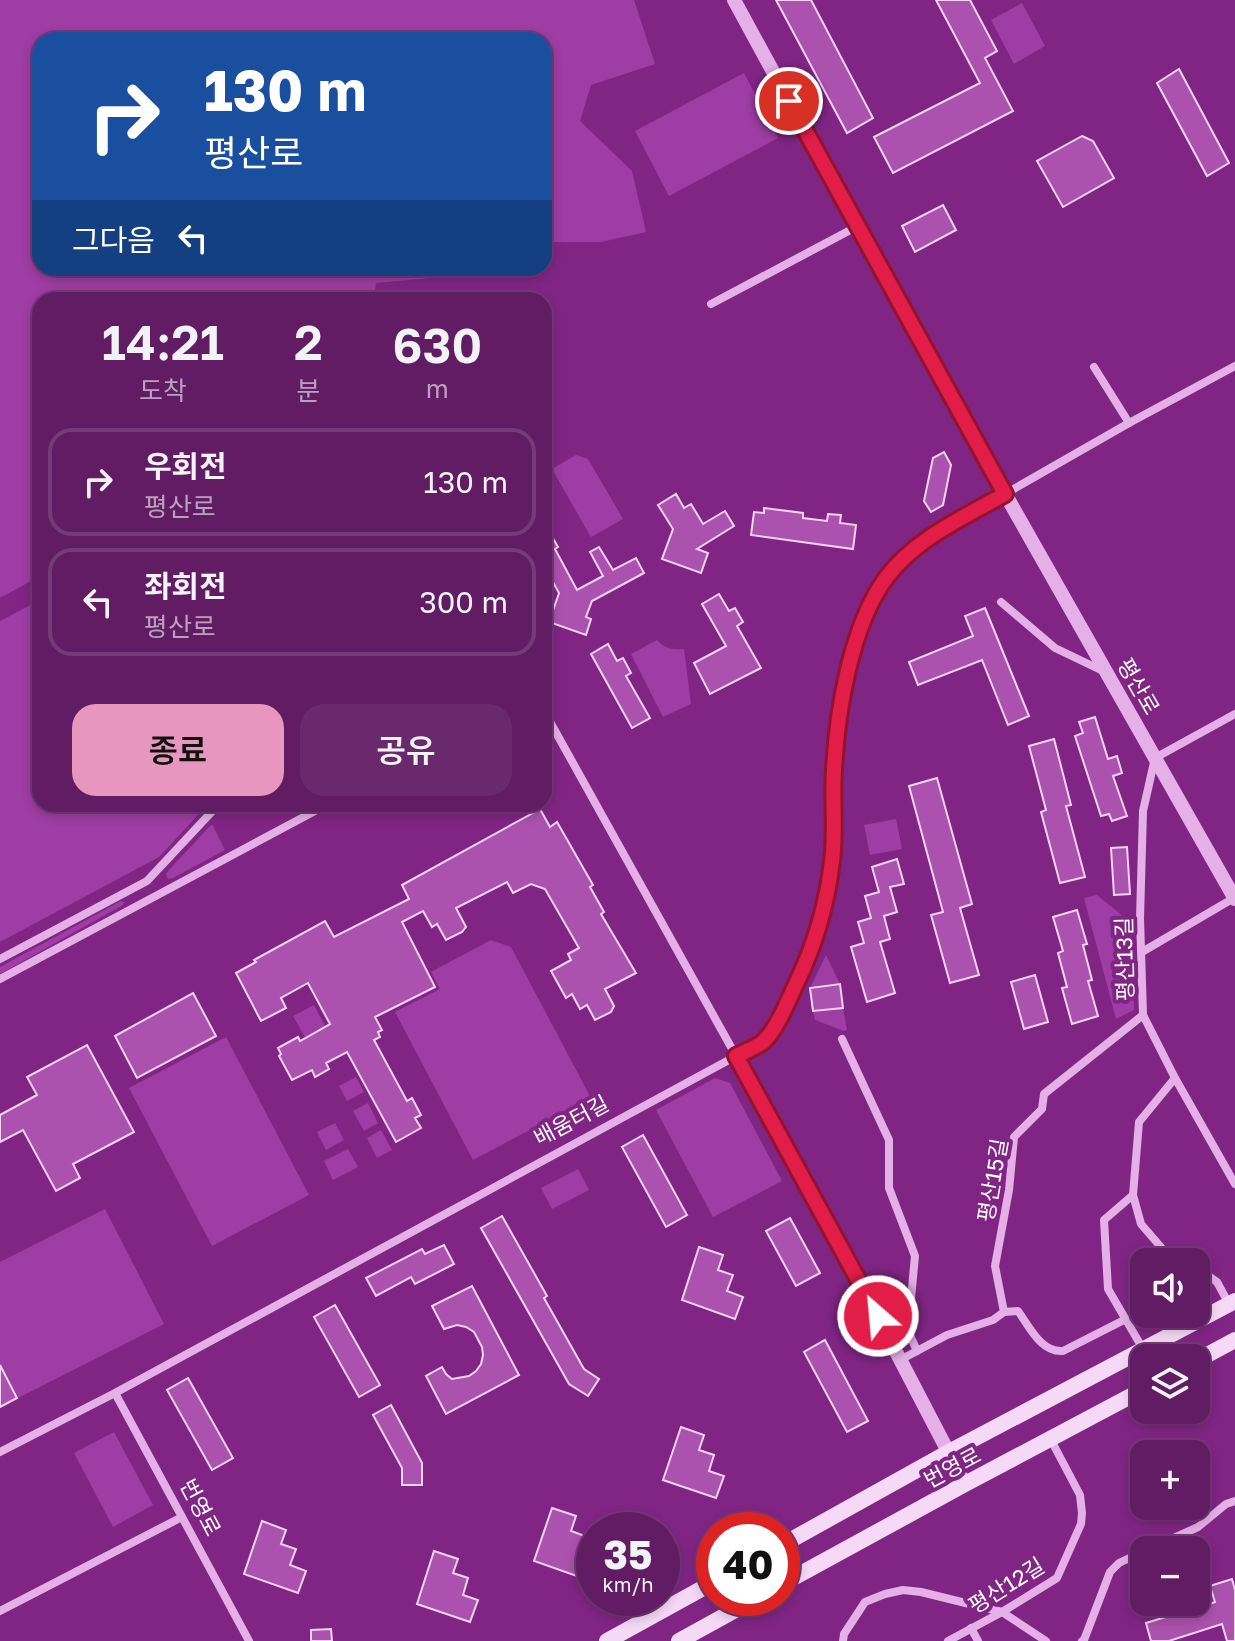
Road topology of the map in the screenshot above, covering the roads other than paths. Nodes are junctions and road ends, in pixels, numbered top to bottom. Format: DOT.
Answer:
graph roads {
  1 [pos="734,0"];
  2 [pos="858,226"];
  3 [pos="711,304"];
  4 [pos="1235,366"];
  5 [pos="1094,367"];
  6 [pos="1129,423"];
  7 [pos="1005,494"];
  8 [pos="1001,602"];
  9 [pos="866,613"];
  10 [pos="1107,673"];
  11 [pos="1235,714"];
  12 [pos="552,725"];
  13 [pos="1155,758"];
  14 [pos="212,812"];
  15 [pos="313,812"];
  16 [pos="147,881"];
  17 [pos="155,896"];
  18 [pos="1235,898"];
  19 [pos="1142,952"];
  20 [pos="0,959"];
  21 [pos="0,979"];
  22 [pos="1143,1015"];
  23 [pos="842,1039"];
  24 [pos="736,1056"];
  25 [pos="1175,1078"];
  26 [pos="1235,1184"];
  27 [pos="1133,1195"];
  28 [pos="1162,1248"];
  29 [pos="1210,1277"];
  30 [pos="1232,1302"];
  31 [pos="1004,1312"];
  32 [pos="1126,1319"];
  33 [pos="1235,1340"];
  34 [pos="1141,1344"];
  35 [pos="1153,1344"];
  36 [pos="917,1351"];
  37 [pos="1210,1353"];
  38 [pos="1130,1356"];
  39 [pos="900,1360"];
  40 [pos="115,1393"];
  41 [pos="1130,1397"];
  42 [pos="1051,1440"];
  43 [pos="0,1452"];
  44 [pos="949,1452"];
  45 [pos="965,1484"];
  46 [pos="1235,1501"];
  47 [pos="182,1517"];
  48 [pos="800,1535"];
  49 [pos="1178,1536"];
  50 [pos="1130,1558"];
  51 [pos="800,1574"];
  52 [pos="696,1592"];
  53 [pos="0,1611"];
  54 [pos="1002,1612"];
  55 [pos="724,1616"];
  56 [pos="971,1628"];
  57 [pos="249,1641"];
  58 [pos="607,1641"];
  59 [pos="679,1641"];
  60 [pos="843,1641"];
  61 [pos="948,1641"];
  62 [pos="978,1641"];
  63 [pos="1046,1641"];
  64 [pos="1082,1641"];
  1 -- 2 [label="street, 평산로"];
  2 -- 3 [label="street"];
  2 -- 7 [label="street, 평산로"];
  4 -- 6 [label="street"];
  5 -- 6 [label="street"];
  6 -- 7 [label="street"];
  7 -- 9 [label="street"];
  7 -- 10 [label="street, 평산로"];
  8 -- 10 [label="street"];
  9 -- 24 [label="street"];
  10 -- 13 [label="street, 평산로"];
  11 -- 13 [label="street"];
  12 -- 24 [label="street"];
  13 -- 18 [label="street, 평산로"];
  13 -- 19 [label="street, 평산13길"];
  14 -- 16 [label="street"];
  15 -- 17 [label="street"];
  16 -- 17 [label="street"];
  16 -- 20 [label="street"];
  17 -- 21 [label="street"];
  18 -- 19 [label="street"];
  19 -- 22 [label="street, 평산13길"];
  22 -- 25 [label="street, 평산13길"];
  22 -- 31 [label="street, 평산15길"];
  23 -- 36 [label="street"];
  24 -- 39 [label="street"];
  24 -- 40 [label="street, 배움터길"];
  25 -- 26 [label="street, 평산13길"];
  25 -- 27 [label="street"];
  27 -- 28 [label="street"];
  27 -- 32 [label="street"];
  29 -- 30 [label="street"];
  30 -- 35 [label="main road"];
  31 -- 32 [label="street"];
  31 -- 36 [label="street"];
  32 -- 34 [label="street"];
  33 -- 37 [label="main road"];
  36 -- 39 [label="street"];
  38 -- 44 [label="main road"];
  39 -- 44 [label="street"];
  40 -- 43 [label="street, 배움터길"];
  40 -- 47 [label="street, 번영로"];
  41 -- 42 [label="main road, 번영로"];
  42 -- 45 [label="main road, 번영로"];
  42 -- 54 [label="street, 평산12길"];
  44 -- 45 [label="street"];
  44 -- 48 [label="main road"];
  45 -- 51 [label="main road, 번영로"];
  46 -- 49 [label="street"];
  47 -- 53 [label="street"];
  47 -- 57 [label="street, 번영로"];
  50 -- 64 [label="street"];
  52 -- 58 [label="main road"];
  54 -- 56 [label="street, 평산12길"];
  54 -- 60 [label="street"];
  54 -- 63 [label="street"];
  55 -- 59 [label="main road"];
  56 -- 61 [label="street, 평산12길"];
  56 -- 62 [label="street, 평산12길"];
}
